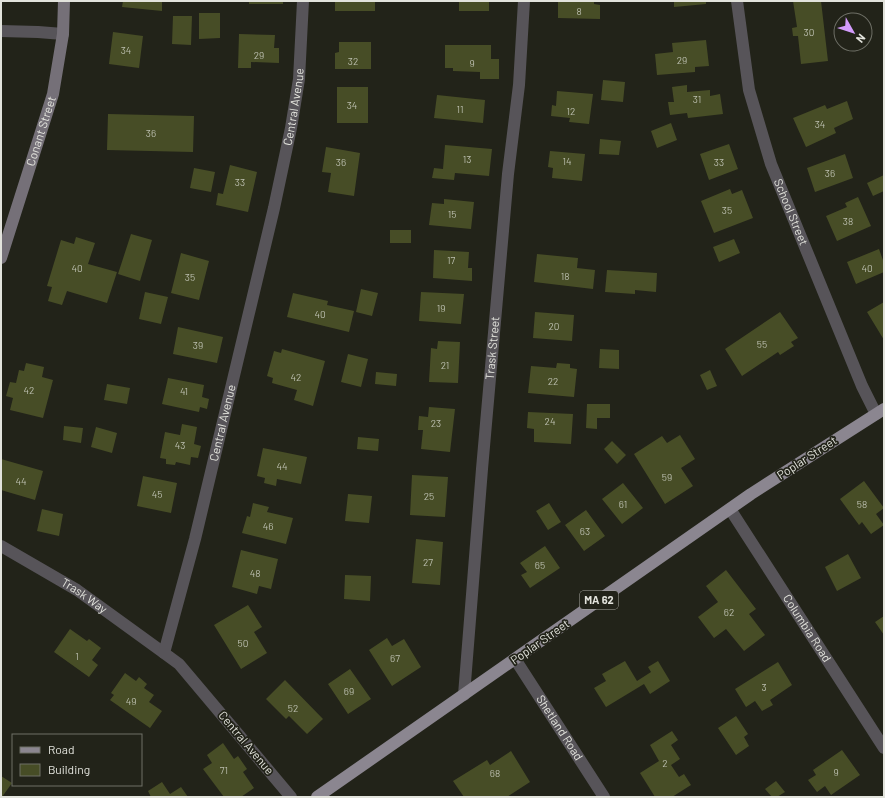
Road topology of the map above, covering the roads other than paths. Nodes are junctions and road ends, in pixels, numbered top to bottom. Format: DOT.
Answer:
graph roads {
  1 [pos="64,1"];
  2 [pos="303,1"];
  3 [pos="524,1"];
  4 [pos="737,1"];
  5 [pos="1,31"];
  6 [pos="63,34"];
  7 [pos="1,258"];
  8 [pos="880,412"];
  9 [pos="730,509"];
  10 [pos="1,546"];
  11 [pos="164,653"];
  12 [pos="515,659"];
  13 [pos="464,696"];
  14 [pos="880,733"];
  15 [pos="884,748"];
  16 [pos="291,797"];
  17 [pos="317,797"];
  18 [pos="604,797"];
  1 -- 6 [label="main road, Conant Street"];
  2 -- 11 [label="street, Central Avenue"];
  3 -- 13 [label="street, Trask Street"];
  4 -- 8 [label="street, School Street"];
  5 -- 6 [label="street"];
  6 -- 7 [label="main road, Conant Street"];
  8 -- 9 [label="main road, Poplar Street / MA 62"];
  9 -- 12 [label="main road, Poplar Street / MA 62"];
  9 -- 14 [label="street, Columbia Road"];
  10 -- 11 [label="street, Trask Way"];
  11 -- 16 [label="street, Central Avenue"];
  12 -- 13 [label="main road, Poplar Street / MA 62"];
  12 -- 18 [label="street, Shetland Road"];
  13 -- 17 [label="main road, Poplar Street / MA 62"];
  14 -- 15 [label="street, Columbia Road"];
}
